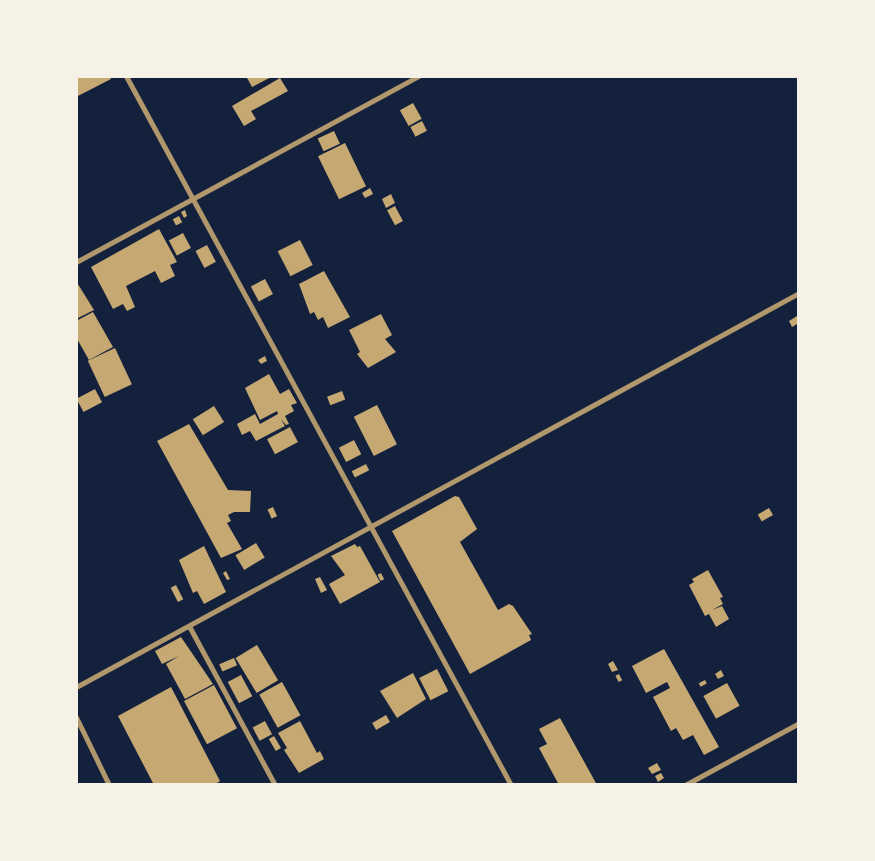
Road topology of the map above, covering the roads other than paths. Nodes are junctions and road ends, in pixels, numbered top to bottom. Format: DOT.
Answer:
graph roads {
  1 [pos="126,76"];
  2 [pos="419,76"];
  3 [pos="194,200"];
  4 [pos="76,262"];
  5 [pos="799,293"];
  6 [pos="369,526"];
  7 [pos="188,626"];
  8 [pos="76,687"];
  9 [pos="76,717"];
  10 [pos="799,723"];
  11 [pos="109,785"];
  12 [pos="275,785"];
  13 [pos="511,785"];
  14 [pos="685,785"];
  1 -- 3 [label="street"];
  2 -- 3 [label="street"];
  3 -- 4 [label="street"];
  3 -- 6 [label="street"];
  5 -- 6 [label="street"];
  6 -- 7 [label="street"];
  6 -- 13 [label="street"];
  7 -- 8 [label="street"];
  7 -- 12 [label="street"];
  9 -- 11 [label="street"];
  10 -- 14 [label="street"];
}
